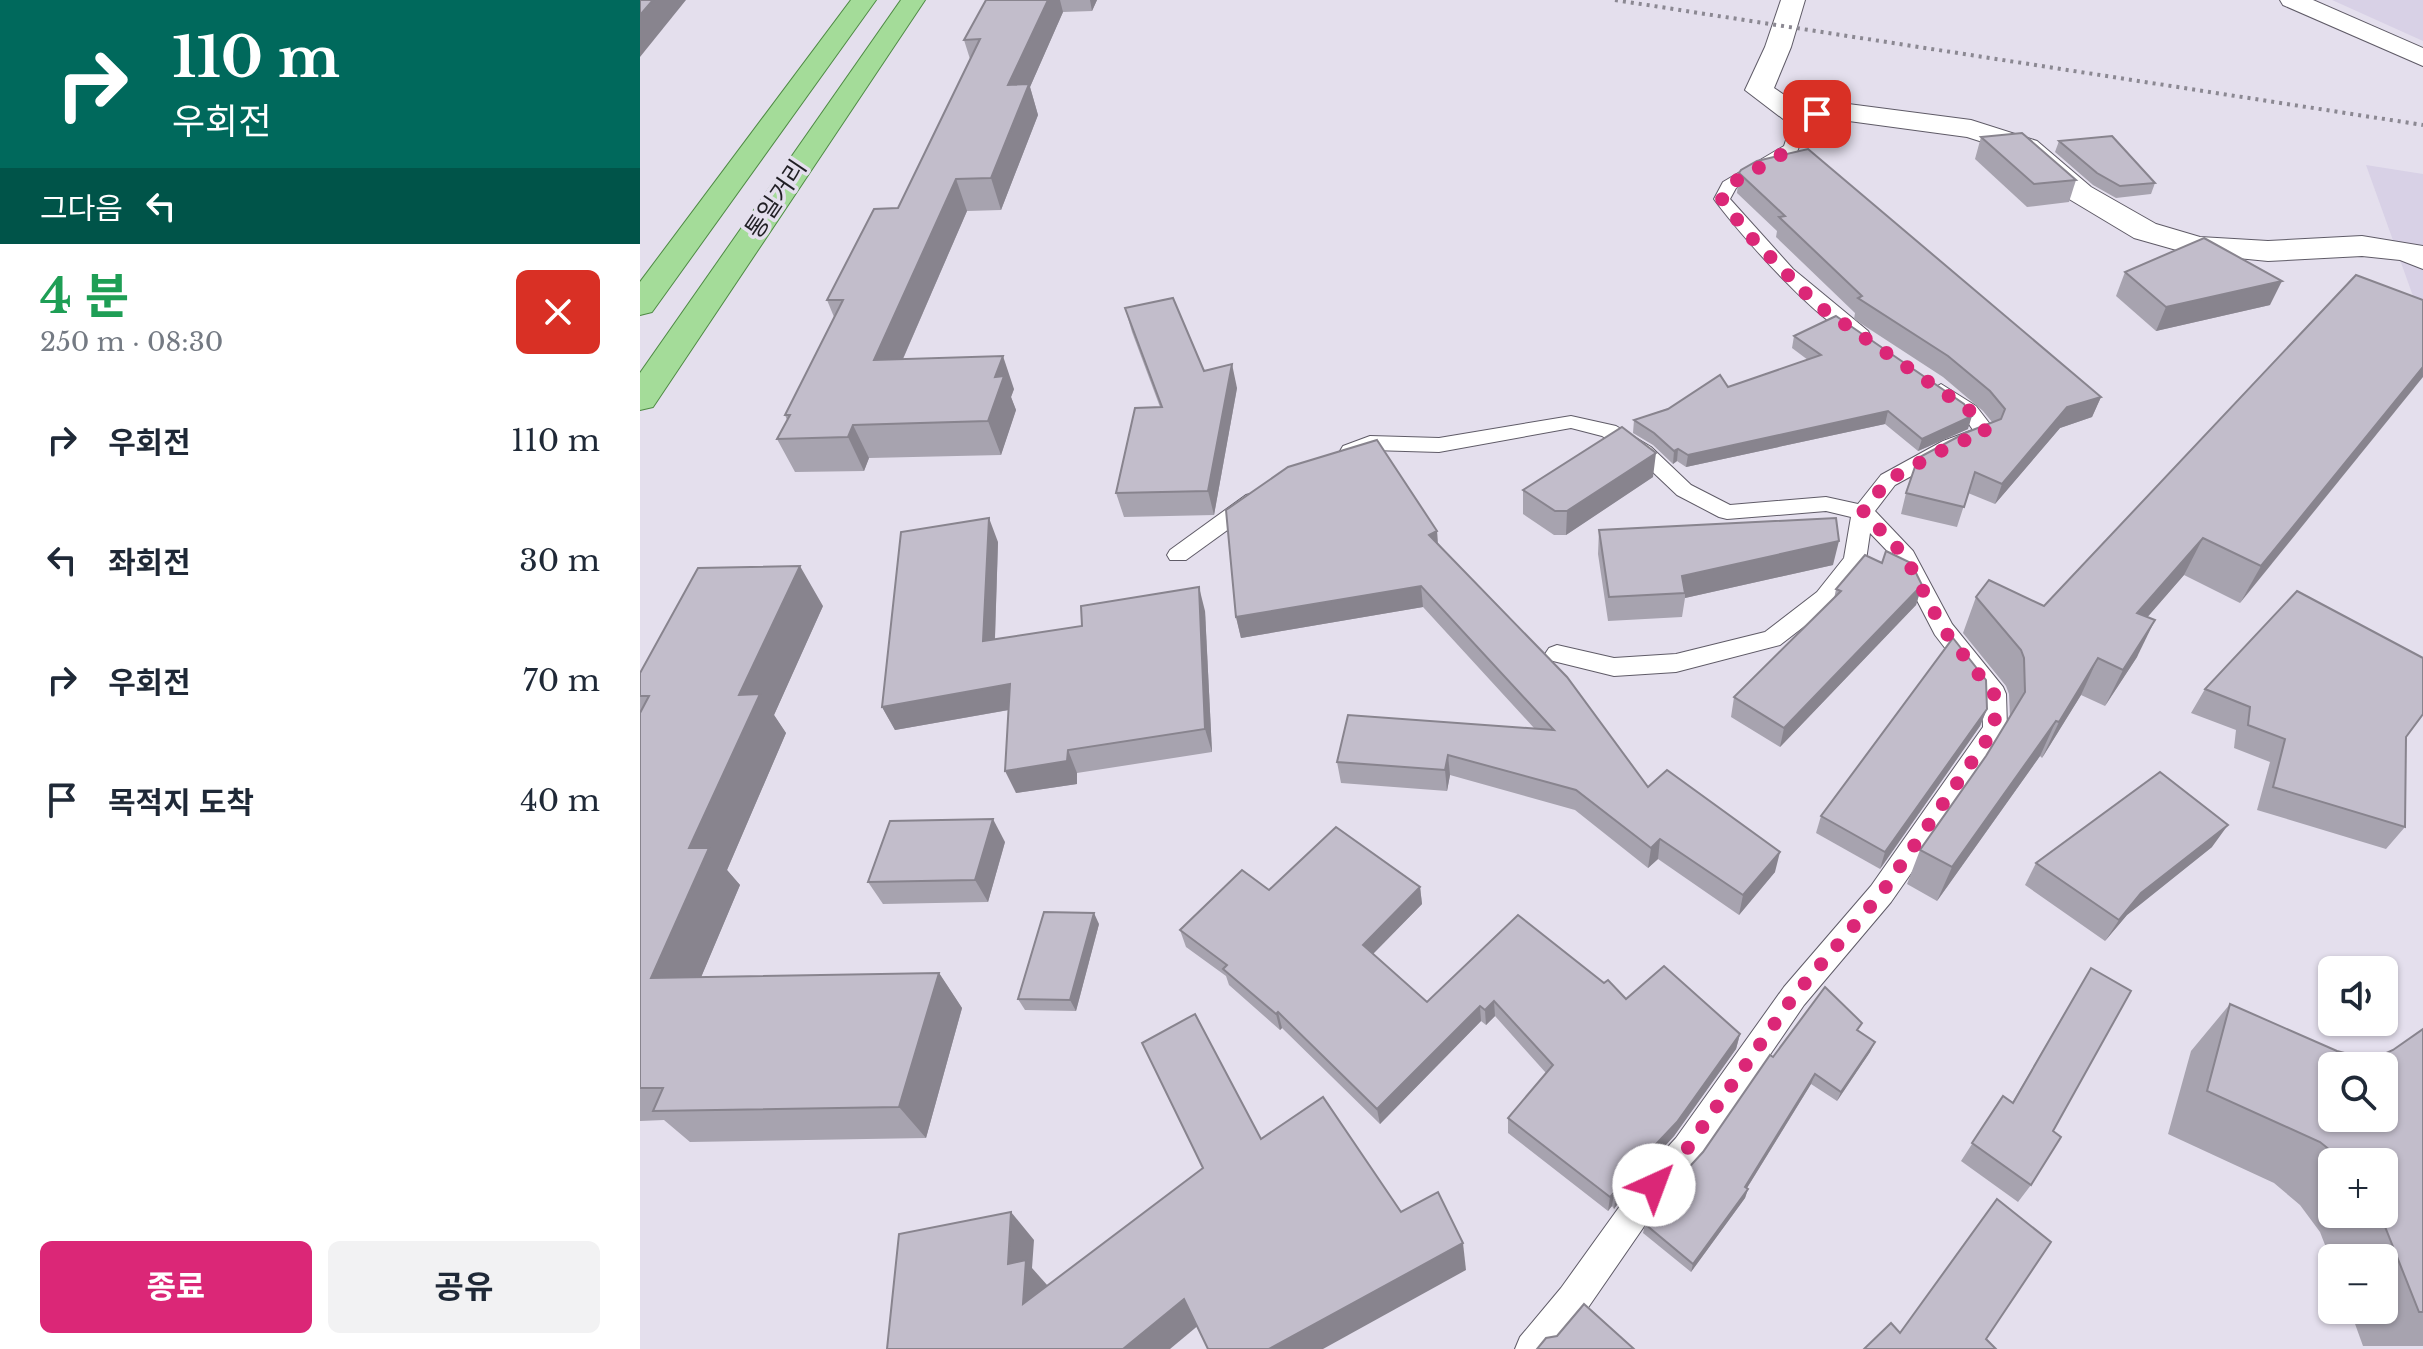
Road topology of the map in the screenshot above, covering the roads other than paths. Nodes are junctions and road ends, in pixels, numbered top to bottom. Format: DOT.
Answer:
graph roads {
  1 [pos="864,0"];
  2 [pos="913,0"];
  3 [pos="1793,0"];
  4 [pos="2292,0"];
  5 [pos="2423,58"];
  6 [pos="1801,119"];
  7 [pos="2423,259"];
  8 [pos="640,305"];
  9 [pos="1881,349"];
  10 [pos="1919,375"];
  11 [pos="640,399"];
  12 [pos="1331,458"];
  13 [pos="1270,489"];
  14 [pos="1863,512"];
  15 [pos="1178,555"];
  16 [pos="1557,654"];
  17 [pos="1532,1349"];
  1 -- 8 [label="main road, 통일거리"];
  2 -- 11 [label="main road, 통일거리"];
  3 -- 6 [label="street"];
  4 -- 5 [label="street"];
  6 -- 7 [label="street"];
  6 -- 9 [label="lane"];
  10 -- 14 [label="lane"];
  12 -- 14 [label="lane"];
  13 -- 15 [label="lane"];
  14 -- 16 [label="lane"];
  14 -- 17 [label="lane"];
}
